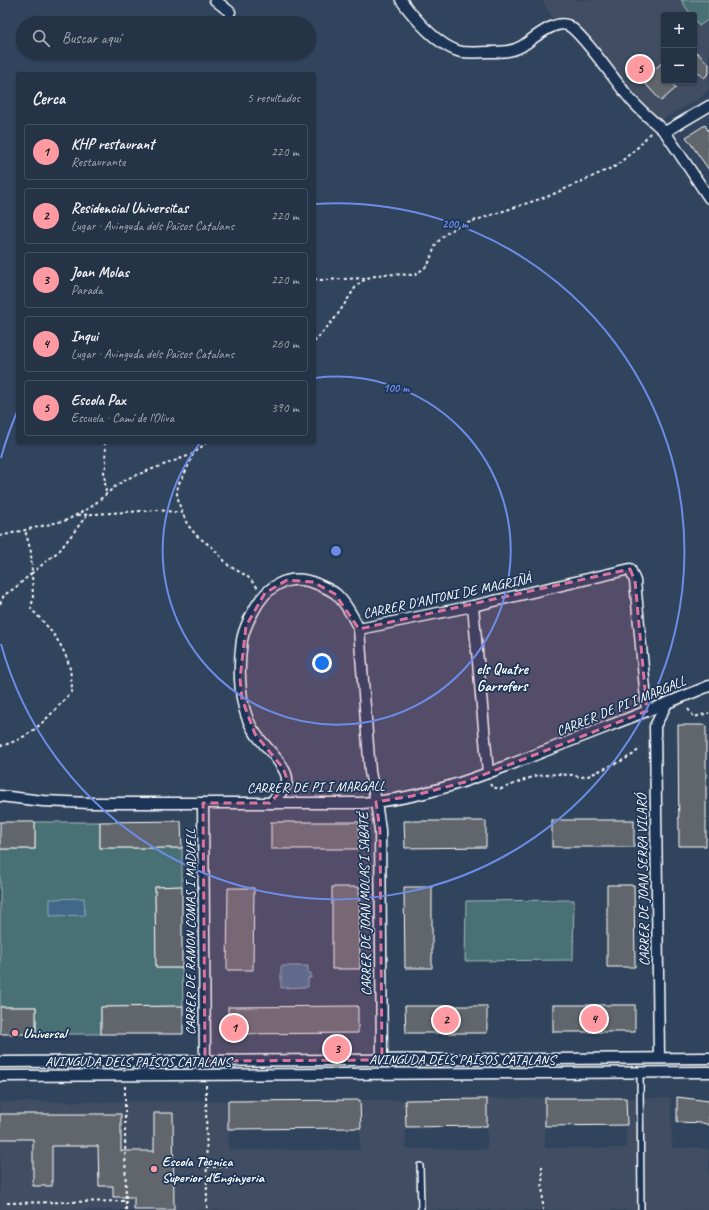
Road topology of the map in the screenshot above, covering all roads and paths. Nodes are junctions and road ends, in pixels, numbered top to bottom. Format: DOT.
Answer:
graph roads {
  1 [pos="214,0"];
  2 [pos="401,0"];
  3 [pos="230,12"];
  4 [pos="709,106"];
  5 [pos="656,124"];
  6 [pos="665,132"];
  7 [pos="709,198"];
  8 [pos="368,278"];
  9 [pos="316,279"];
  10 [pos="316,340"];
  11 [pos="105,444"];
  12 [pos="205,444"];
  13 [pos="193,454"];
  14 [pos="106,494"];
  15 [pos="183,513"];
  16 [pos="77,515"];
  17 [pos="87,515"];
  18 [pos="25,530"];
  19 [pos="0,536"];
  20 [pos="32,573"];
  21 [pos="263,596"];
  22 [pos="0,604"];
  23 [pos="473,606"];
  24 [pos="358,629"];
  25 [pos="709,686"];
  26 [pos="666,704"];
  27 [pos="688,709"];
  28 [pos="647,711"];
  29 [pos="709,713"];
  30 [pos="0,746"];
  31 [pos="640,748"];
  32 [pos="488,773"];
  33 [pos="492,787"];
  34 [pos="0,796"];
  35 [pos="376,802"];
  36 [pos="203,803"];
  37 [pos="270,803"];
  38 [pos="658,1058"];
  39 [pos="709,1058"];
  40 [pos="382,1060"];
  41 [pos="205,1061"];
  42 [pos="0,1062"];
  43 [pos="640,1072"];
  44 [pos="709,1072"];
  45 [pos="125,1075"];
  46 [pos="206,1075"];
  47 [pos="0,1076"];
  48 [pos="125,1124"];
  49 [pos="125,1129"];
  50 [pos="420,1166"];
  51 [pos="542,1166"];
  52 [pos="207,1167"];
  53 [pos="230,1167"];
  54 [pos="126,1201"];
  55 [pos="8,1203"];
  56 [pos="126,1210"];
  57 [pos="207,1210"];
  58 [pos="421,1210"];
  59 [pos="543,1210"];
  60 [pos="641,1210"];
  1 -- 3 [label="street"];
  2 -- 5 [label="street"];
  4 -- 6 [label="street"];
  5 -- 6 [label="street"];
  5 -- 8 [label="path"];
  6 -- 7 [label="street"];
  8 -- 9 [label="path"];
  8 -- 10 [label="path"];
  11 -- 14 [label="path"];
  12 -- 13 [label="path"];
  13 -- 14 [label="path"];
  13 -- 15 [label="path"];
  14 -- 16 [label="path"];
  15 -- 17 [label="path"];
  15 -- 21 [label="path"];
  16 -- 17 [label="path"];
  16 -- 18 [label="path"];
  17 -- 20 [label="path"];
  18 -- 19 [label="path"];
  18 -- 20 [label="path"];
  20 -- 22 [label="path"];
  20 -- 30 [label="path"];
  21 -- 24 [label="street, CARRER D'ANTONI DE MAGRIÑÀ"];
  21 -- 37 [label="street, CARRER D'ANTONI DE MAGRIÑÀ"];
  23 -- 24 [label="street, CARRER D'ANTONI DE MAGRIÑÀ"];
  23 -- 28 [label="street, CARRER D'ANTONI DE MAGRIÑÀ"];
  23 -- 32 [label="street"];
  24 -- 35 [label="street, CARRER DE JOAN MOLAS I SABATÉ"];
  25 -- 26 [label="street, CARRER DE PI I MARGALL"];
  26 -- 28 [label="street, CARRER DE PI I MARGALL"];
  26 -- 38 [label="street, CARRER DE JOAN SERRA VILARÓ"];
  27 -- 29 [label="path"];
  28 -- 32 [label="street, CARRER DE PI I MARGALL"];
  31 -- 33 [label="path"];
  32 -- 35 [label="street, CARRER DE PI I MARGALL"];
  34 -- 36 [label="street, CARRER DE PI I MARGALL"];
  35 -- 37 [label="street, CARRER DE PI I MARGALL"];
  35 -- 40 [label="street, CARRER DE JOAN MOLAS I SABATÉ"];
  36 -- 37 [label="street, CARRER DE PI I MARGALL"];
  36 -- 41 [label="street, CARRER DE RAMON COMAS I MADUELL"];
  38 -- 39 [label="street, AVINGUDA DELS PAÏSOS CATALANS"];
  38 -- 40 [label="street, AVINGUDA DELS PAÏSOS CATALANS"];
  40 -- 41 [label="street, AVINGUDA DELS PAÏSOS CATALANS"];
  41 -- 42 [label="street, AVINGUDA DELS PAÏSOS CATALANS"];
  43 -- 44 [label="street, AVINGUDA DELS PAÏSOS CATALANS"];
  43 -- 46 [label="street, AVINGUDA DELS PAÏSOS CATALANS"];
  43 -- 60 [label="lane"];
  45 -- 46 [label="street, AVINGUDA DELS PAÏSOS CATALANS"];
  45 -- 47 [label="street, AVINGUDA DELS PAÏSOS CATALANS"];
  45 -- 48 [label="path"];
  46 -- 52 [label="path"];
  49 -- 54 [label="path"];
  50 -- 58 [label="lane"];
  51 -- 59 [label="path"];
  52 -- 53 [label="path"];
  52 -- 57 [label="path"];
  54 -- 55 [label="path"];
  54 -- 56 [label="path"];
}
